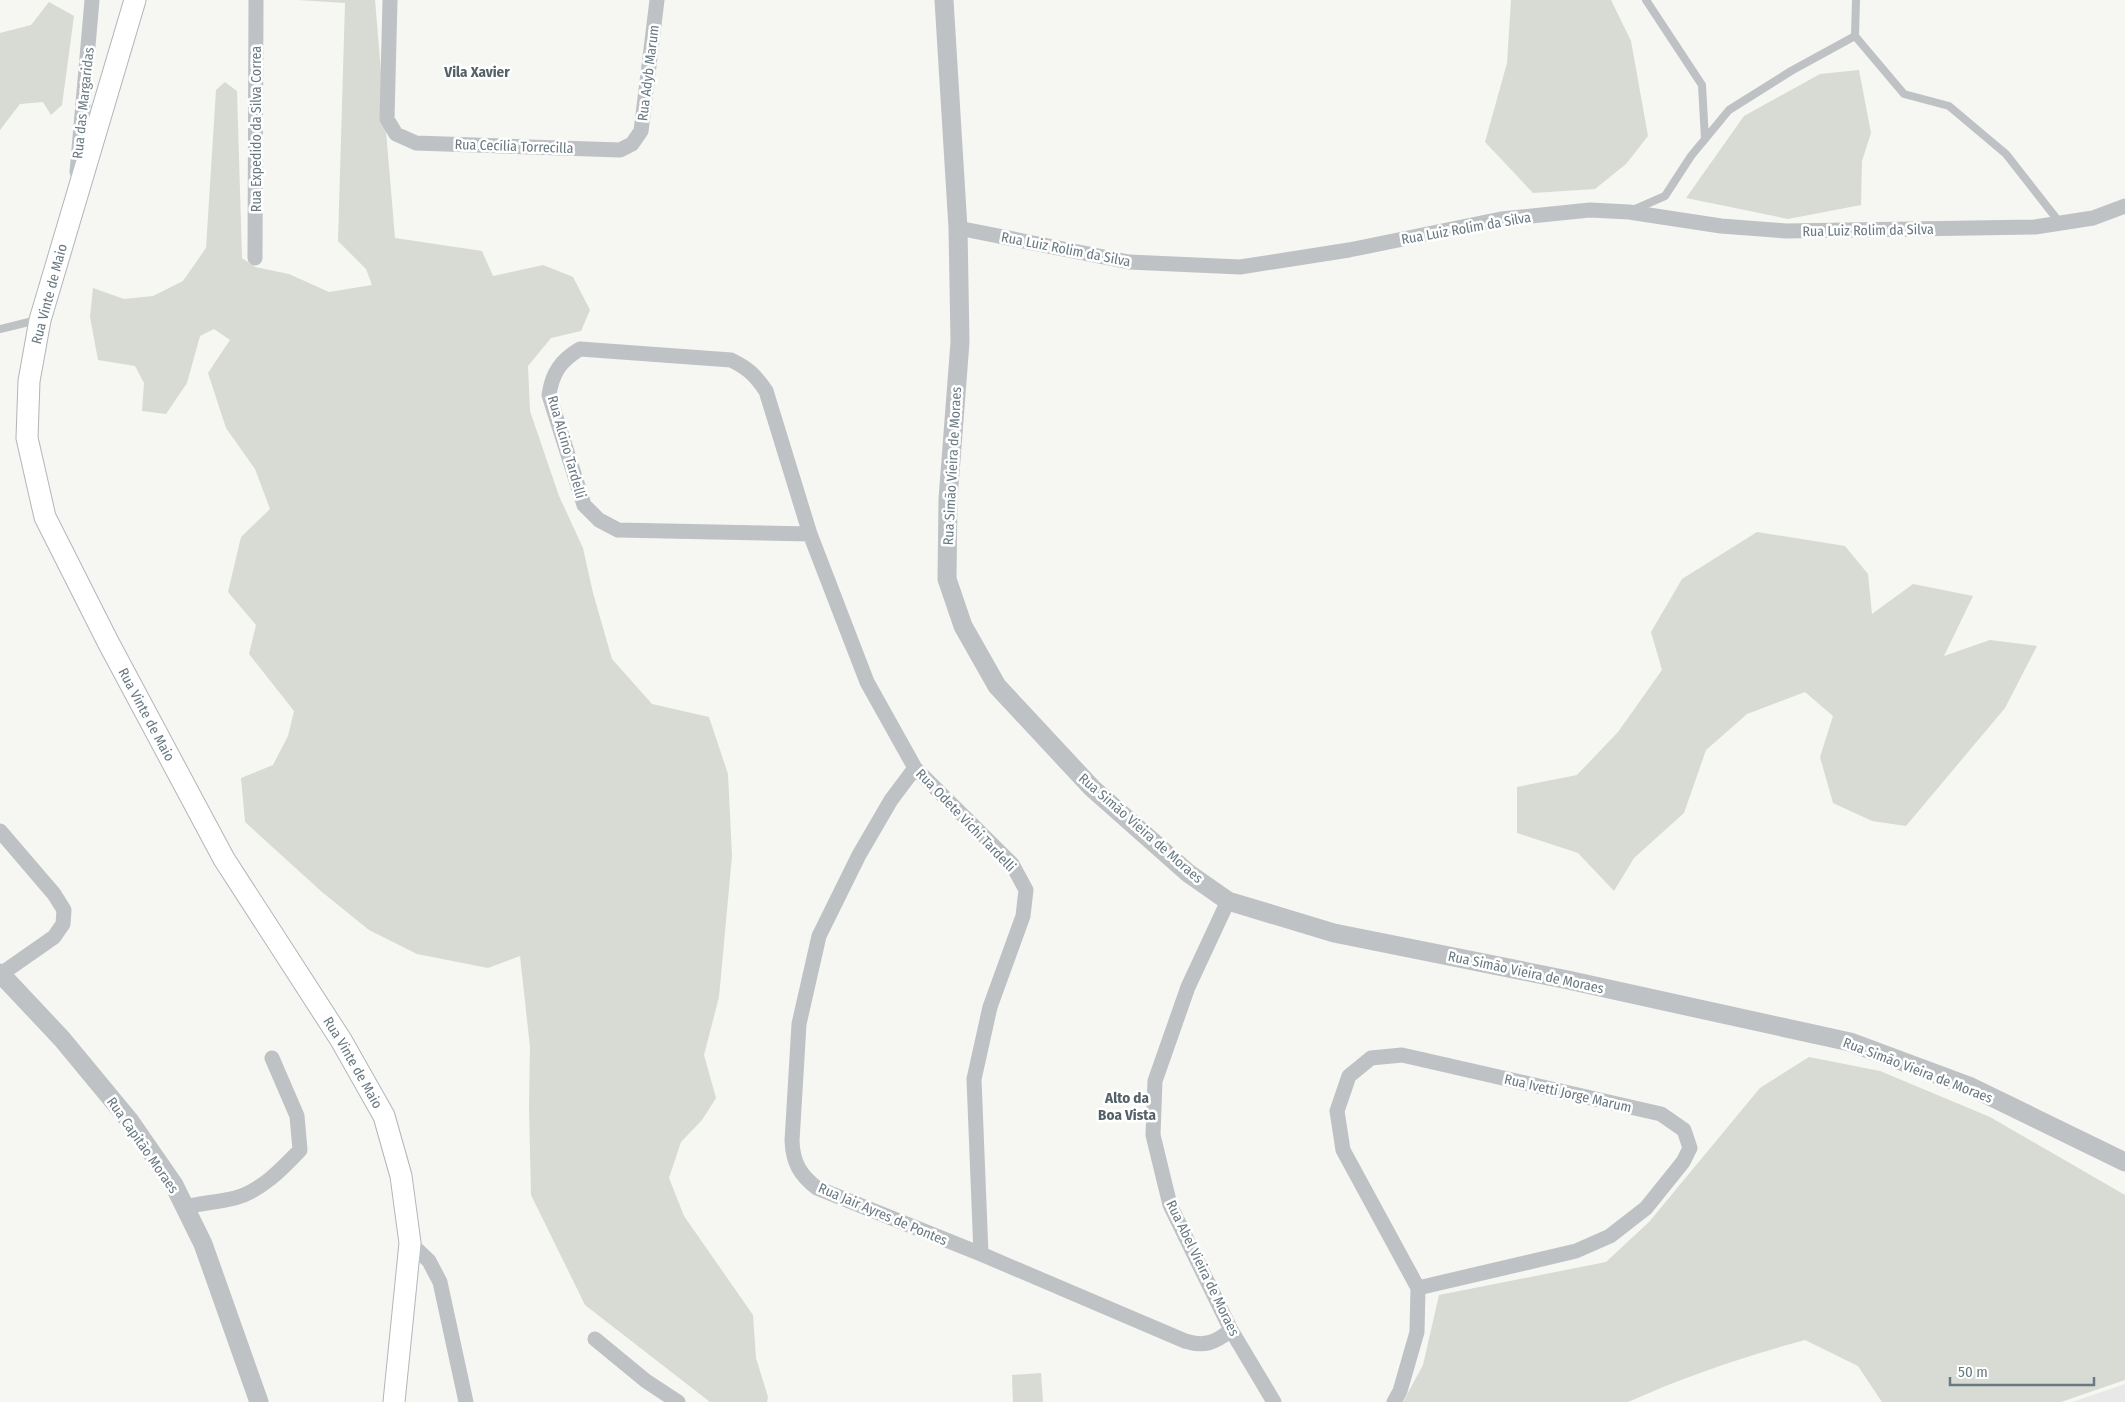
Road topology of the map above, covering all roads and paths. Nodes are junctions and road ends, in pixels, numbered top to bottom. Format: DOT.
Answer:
graph roads {
  1 [pos="92,0"];
  2 [pos="135,0"];
  3 [pos="256,0"];
  4 [pos="390,0"];
  5 [pos="657,0"];
  6 [pos="944,0"];
  7 [pos="1646,0"];
  8 [pos="1856,0"];
  9 [pos="1855,36"];
  10 [pos="1705,139"];
  11 [pos="632,144"];
  12 [pos="73,206"];
  13 [pos="2125,206"];
  14 [pos="1629,212"];
  15 [pos="2060,223"];
  16 [pos="958,228"];
  17 [pos="255,258"];
  18 [pos="40,320"];
  19 [pos="0,329"];
  20 [pos="757,378"];
  21 [pos="810,534"];
  22 [pos="915,768"];
  23 [pos="0,831"];
  24 [pos="1228,901"];
  25 [pos="1,973"];
  26 [pos="272,1058"];
  27 [pos="2125,1162"];
  28 [pos="185,1207"];
  29 [pos="410,1243"];
  30 [pos="981,1254"];
  31 [pos="1418,1288"];
  32 [pos="1231,1330"];
  33 [pos="595,1339"];
  34 [pos="258,1402"];
  35 [pos="394,1402"];
  36 [pos="466,1402"];
  37 [pos="678,1402"];
  38 [pos="1274,1402"];
  39 [pos="1394,1402"];
  1 -- 12 [label="street, Rua das Margaridas"];
  2 -- 12 [label="main road, Rua Vinte de Maio"];
  3 -- 17 [label="street, Rua Expedido da Silva Correa"];
  4 -- 11 [label="street, Rua Cecília Torrecilla"];
  5 -- 11 [label="street, Rua Adyb Marum"];
  6 -- 16 [label="street, Rua Simão Vieira de Moraes"];
  7 -- 10 [label="lane"];
  8 -- 9 [label="lane"];
  9 -- 10 [label="lane"];
  9 -- 15 [label="lane"];
  10 -- 14 [label="lane"];
  12 -- 18 [label="main road, Rua Vinte de Maio"];
  13 -- 15 [label="street, Rua Luiz Rolim da Silva"];
  14 -- 15 [label="street, Rua Luiz Rolim da Silva"];
  14 -- 16 [label="street, Rua Luiz Rolim da Silva"];
  16 -- 24 [label="street, Rua Simão Vieira de Moraes"];
  18 -- 19 [label="lane"];
  18 -- 29 [label="main road, Rua Vinte de Maio"];
  20 -- 21 [label="street, Rua Odete Vichi Tardelli"];
  20 -- 21 [label="street, Rua Alcino Tardelli"];
  21 -- 22 [label="street, Rua Odete Vichi Tardelli"];
  22 -- 30 [label="street, Rua Odete Vichi Tardelli"];
  22 -- 30 [label="street, Rua Jair Ayres de Pontes"];
  23 -- 25 [label="street"];
  24 -- 27 [label="street, Rua Simão Vieira de Moraes"];
  24 -- 32 [label="street, Rua Abel Vieira de Moraes"];
  25 -- 28 [label="street, Rua Capitão Moraes"];
  26 -- 28 [label="street"];
  28 -- 34 [label="street, Rua Capitão Moraes"];
  29 -- 35 [label="main road, Rua Vinte de Maio"];
  29 -- 36 [label="street"];
  30 -- 32 [label="street, Rua Jair Ayres de Pontes"];
  31 -- 31 [label="street, Rua Ivetti Jorge Marum"];
  31 -- 39 [label="street, Rua Ivetti Jorge Marum"];
  32 -- 38 [label="street, Rua Abel Vieira de Moraes"];
  33 -- 37 [label="street"];
}
